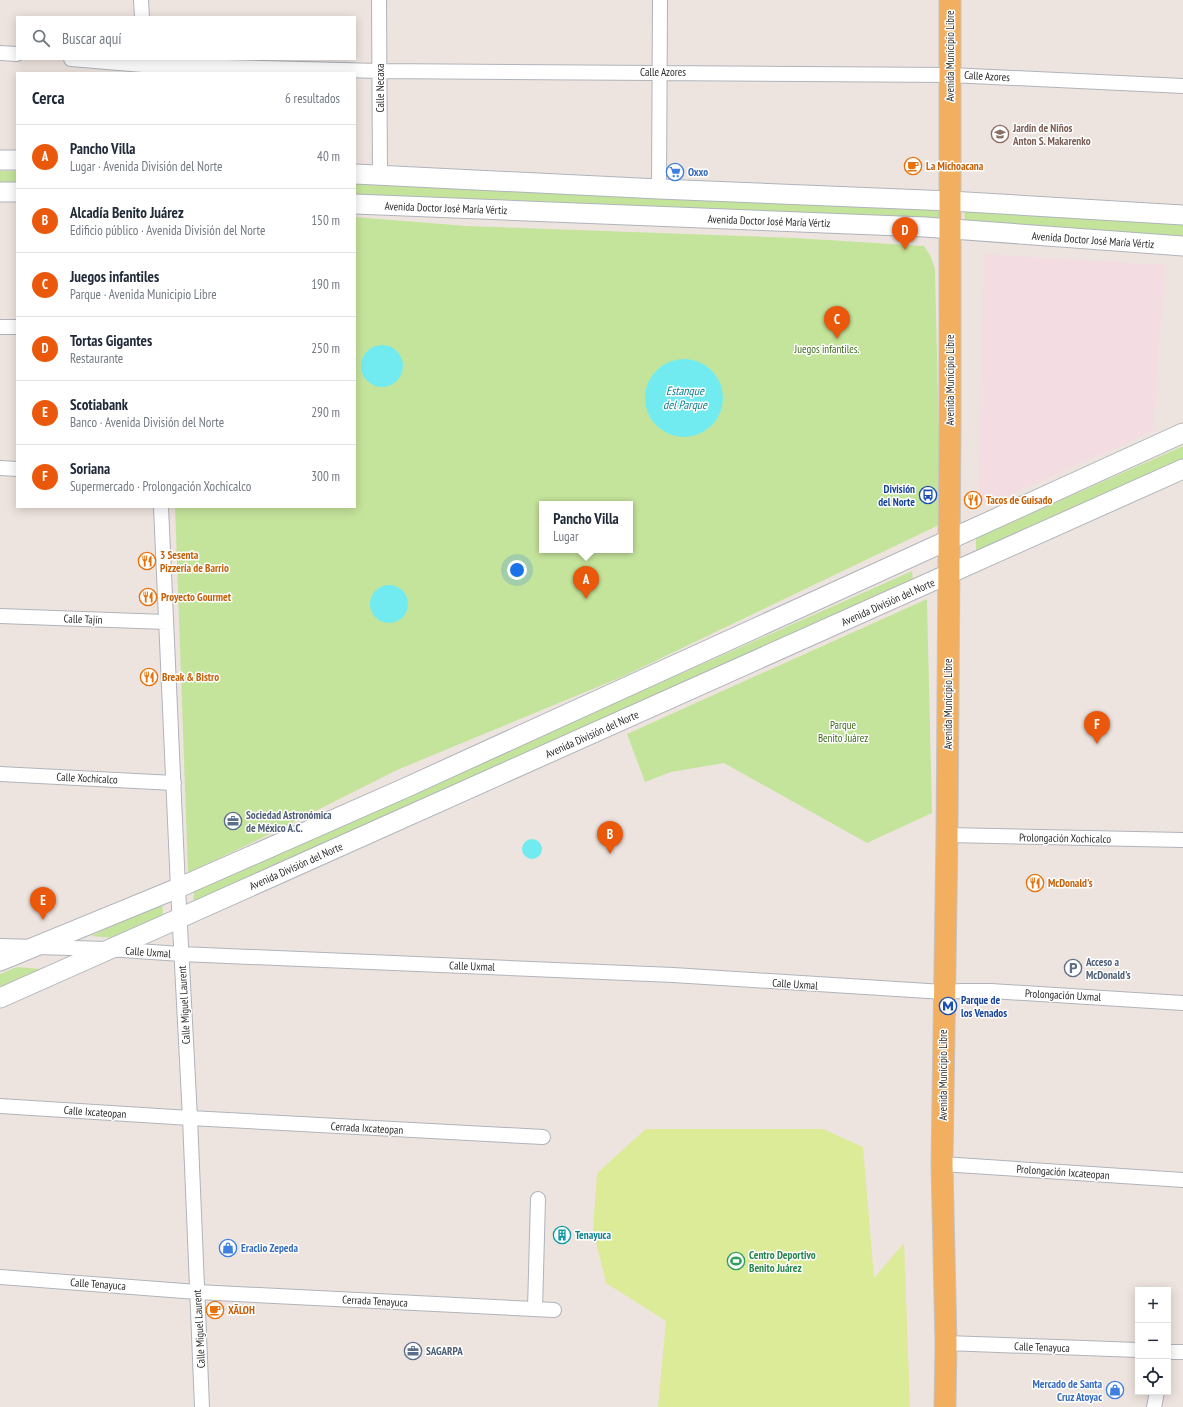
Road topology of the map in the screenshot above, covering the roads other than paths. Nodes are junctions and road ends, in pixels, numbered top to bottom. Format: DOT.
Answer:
graph roads {
  1 [pos="141,0"];
  2 [pos="379,0"];
  3 [pos="660,0"];
  4 [pos="950,0"];
  5 [pos="142,16"];
  6 [pos="0,53"];
  7 [pos="16,54"];
  8 [pos="81,60"];
  9 [pos="143,66"];
  10 [pos="380,71"];
  11 [pos="660,72"];
  12 [pos="950,75"];
  13 [pos="1183,86"];
  14 [pos="0,160"];
  15 [pos="16,160"];
  16 [pos="356,174"];
  17 [pos="380,175"];
  18 [pos="660,189"];
  19 [pos="0,192"];
  20 [pos="16,192"];
  21 [pos="950,201"];
  22 [pos="356,204"];
  23 [pos="1183,215"];
  24 [pos="950,229"];
  25 [pos="1183,246"];
  26 [pos="0,327"];
  27 [pos="16,327"];
  28 [pos="1183,433"];
  29 [pos="0,468"];
  30 [pos="16,469"];
  31 [pos="1183,469"];
  32 [pos="161,508"];
  33 [pos="949,540"];
  34 [pos="948,575"];
  35 [pos="0,616"];
  36 [pos="166,622"];
  37 [pos="0,774"];
  38 [pos="174,783"];
  39 [pos="946,836"];
  40 [pos="1182,843"];
  41 [pos="178,888"];
  42 [pos="180,918"];
  43 [pos="0,946"];
  44 [pos="30,948"];
  45 [pos="108,949"];
  46 [pos="181,954"];
  47 [pos="0,961"];
  48 [pos="944,992"];
  49 [pos="0,998"];
  50 [pos="1183,1003"];
  51 [pos="0,1106"];
  52 [pos="190,1118"];
  53 [pos="543,1137"];
  54 [pos="942,1164"];
  55 [pos="1183,1180"];
  56 [pos="538,1200"];
  57 [pos="0,1277"];
  58 [pos="197,1292"];
  59 [pos="535,1309"];
  60 [pos="554,1310"];
  61 [pos="946,1343"];
  62 [pos="1135,1350"];
  63 [pos="1171,1352"];
  64 [pos="1183,1352"];
  65 [pos="1156,1395"];
  66 [pos="202,1407"];
  67 [pos="945,1407"];
  68 [pos="1154,1407"];
  1 -- 5 [label="street"];
  2 -- 10 [label="street, Calle Necaxa"];
  3 -- 11 [label="street"];
  4 -- 12 [label="main road, Avenida Municipio Libre"];
  6 -- 7 [label="street"];
  8 -- 9 [label="street, Calle Azores"];
  9 -- 10 [label="street, Calle Azores"];
  10 -- 11 [label="street, Calle Azores"];
  10 -- 17 [label="street, Calle Necaxa"];
  11 -- 12 [label="street, Calle Azores"];
  11 -- 18 [label="street"];
  12 -- 13 [label="street, Calle Azores"];
  12 -- 21 [label="main road, Avenida Municipio Libre"];
  14 -- 15 [label="main road"];
  16 -- 17 [label="main road"];
  17 -- 18 [label="main road"];
  18 -- 21 [label="main road"];
  19 -- 20 [label="main road"];
  21 -- 23 [label="main road"];
  21 -- 24 [label="main road, Avenida Municipio Libre"];
  22 -- 24 [label="main road, Avenida Doctor José María Vértiz"];
  24 -- 25 [label="main road, Avenida Doctor José María Vértiz"];
  24 -- 33 [label="main road, Avenida Municipio Libre"];
  26 -- 27 [label="street"];
  28 -- 33 [label="main road"];
  29 -- 30 [label="street"];
  31 -- 34 [label="main road, Avenida División del Norte"];
  32 -- 36 [label="street, Calle Miguel Laurent"];
  33 -- 34 [label="main road, Avenida Municipio Libre"];
  33 -- 41 [label="main road"];
  34 -- 39 [label="main road, Avenida Municipio Libre"];
  34 -- 42 [label="main road, Avenida División del Norte"];
  35 -- 36 [label="street, Calle Tajín"];
  36 -- 38 [label="street, Calle Miguel Laurent"];
  37 -- 38 [label="street, Calle Xochicalco"];
  38 -- 41 [label="street, Calle Miguel Laurent"];
  39 -- 40 [label="street, Prolongación Xochicalco"];
  39 -- 48 [label="main road, Avenida Municipio Libre"];
  41 -- 42 [label="street, Calle Miguel Laurent"];
  41 -- 44 [label="main road"];
  42 -- 45 [label="main road, Avenida División del Norte"];
  42 -- 46 [label="street, Calle Miguel Laurent"];
  43 -- 44 [label="street, Calle Uxmal"];
  44 -- 45 [label="street, Calle Uxmal"];
  44 -- 47 [label="main road"];
  45 -- 46 [label="street, Calle Uxmal"];
  45 -- 49 [label="main road, Avenida División del Norte"];
  46 -- 48 [label="street, Calle Uxmal"];
  46 -- 52 [label="street, Calle Miguel Laurent"];
  48 -- 50 [label="street, Prolongación Uxmal"];
  48 -- 54 [label="main road, Avenida Municipio Libre"];
  51 -- 52 [label="street, Calle Ixcateopan"];
  52 -- 53 [label="street, Cerrada Ixcateopan"];
  52 -- 58 [label="street, Calle Miguel Laurent"];
  54 -- 55 [label="street, Prolongación Ixcateopan"];
  54 -- 61 [label="main road, Avenida Municipio Libre"];
  56 -- 59 [label="street"];
  57 -- 58 [label="street, Calle Tenayuca"];
  58 -- 59 [label="street, Cerrada Tenayuca"];
  58 -- 66 [label="street, Calle Miguel Laurent"];
  59 -- 60 [label="street, Cerrada Tenayuca"];
  61 -- 62 [label="street, Calle Tenayuca"];
  61 -- 67 [label="main road, Avenida Municipio Libre"];
  63 -- 64 [label="street"];
  65 -- 68 [label="street"];
}
